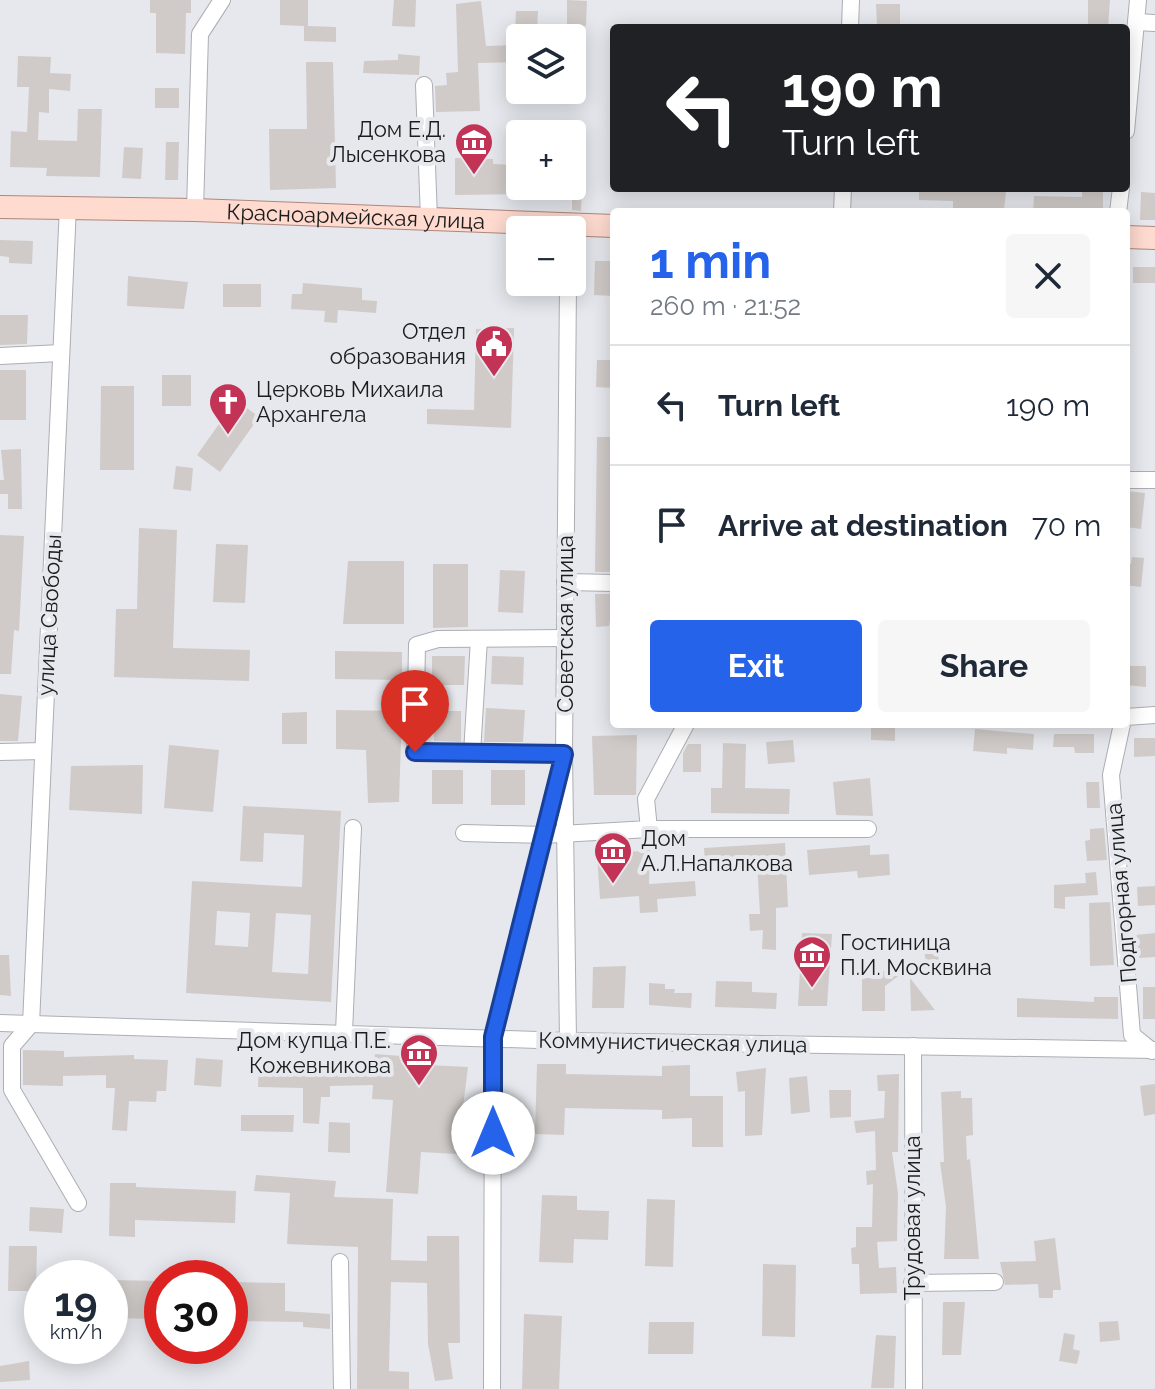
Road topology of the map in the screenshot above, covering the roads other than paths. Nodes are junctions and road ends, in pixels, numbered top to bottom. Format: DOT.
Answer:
graph roads {
  1 [pos="222,0"];
  2 [pos="851,0"];
  3 [pos="1138,0"];
  4 [pos="1136,22"];
  5 [pos="1155,23"];
  6 [pos="850,24"];
  7 [pos="424,85"];
  8 [pos="1130,87"];
  9 [pos="68,206"];
  10 [pos="0,207"];
  11 [pos="195,210"];
  12 [pos="429,219"];
  13 [pos="506,223"];
  14 [pos="610,226"];
  15 [pos="586,227"];
  16 [pos="1130,237"];
  17 [pos="1155,238"];
  18 [pos="568,296"];
  19 [pos="61,353"];
  20 [pos="0,356"];
  21 [pos="1130,480"];
  22 [pos="1155,480"];
  23 [pos="565,582"];
  24 [pos="610,583"];
  25 [pos="565,638"];
  26 [pos="479,639"];
  27 [pos="1155,715"];
  28 [pos="1130,717"];
  29 [pos="684,728"];
  30 [pos="1121,728"];
  31 [pos="43,751"];
  32 [pos="0,752"];
  33 [pos="472,753"];
  34 [pos="564,754"];
  35 [pos="353,828"];
  36 [pos="649,829"];
  37 [pos="868,829"];
  38 [pos="464,833"];
  39 [pos="566,833"];
  40 [pos="543,835"];
  41 [pos="0,1023"];
  42 [pos="31,1024"];
  43 [pos="344,1032"];
  44 [pos="493,1037"];
  45 [pos="568,1041"];
  46 [pos="913,1046"];
  47 [pos="1154,1051"];
  48 [pos="78,1203"];
  49 [pos="340,1262"];
  50 [pos="995,1282"];
  51 [pos="912,1283"];
  52 [pos="342,1389"];
  53 [pos="492,1389"];
  54 [pos="914,1389"];
  1 -- 11 [label="street, Красноармейская улица"];
  2 -- 6 [label="street"];
  3 -- 4 [label="street"];
  4 -- 5 [label="street"];
  4 -- 8 [label="street"];
  7 -- 12 [label="street"];
  9 -- 10 [label="main road, Красноармейская улица"];
  9 -- 11 [label="main road, Красноармейская улица"];
  9 -- 19 [label="street, улица Свободы"];
  11 -- 12 [label="main road, Красноармейская улица"];
  12 -- 13 [label="main road, Красноармейская улица"];
  14 -- 15 [label="main road, Красноармейская улица"];
  16 -- 17 [label="main road"];
  18 -- 23 [label="street, Советская улица"];
  19 -- 20 [label="street"];
  19 -- 31 [label="street, улица Свободы"];
  21 -- 22 [label="street"];
  23 -- 24 [label="street"];
  23 -- 25 [label="street, Советская улица"];
  25 -- 26 [label="street"];
  25 -- 34 [label="street, Советская улица"];
  26 -- 33 [label="street"];
  26 -- 33 [label="street"];
  27 -- 28 [label="street"];
  29 -- 36 [label="street"];
  30 -- 47 [label="street, Подгорная улица"];
  31 -- 32 [label="street"];
  31 -- 42 [label="street, улица Свободы"];
  33 -- 34 [label="street"];
  34 -- 39 [label="street"];
  34 -- 40 [label="street, Советская улица"];
  35 -- 43 [label="street"];
  36 -- 37 [label="street"];
  36 -- 39 [label="street"];
  38 -- 40 [label="street"];
  39 -- 40 [label="street"];
  39 -- 45 [label="street"];
  40 -- 44 [label="street, Советская улица"];
  41 -- 42 [label="street, Коммунистическая улица"];
  42 -- 43 [label="street, Коммунистическая улица"];
  42 -- 48 [label="street"];
  43 -- 44 [label="street, Коммунистическая улица"];
  44 -- 45 [label="street, Коммунистическая улица"];
  44 -- 53 [label="street, Советская улица"];
  45 -- 46 [label="street, Коммунистическая улица"];
  46 -- 47 [label="street, Коммунистическая улица"];
  46 -- 51 [label="street, Трудовая улица"];
  49 -- 52 [label="street"];
  50 -- 51 [label="street"];
  51 -- 54 [label="street, Трудовая улица"];
}
